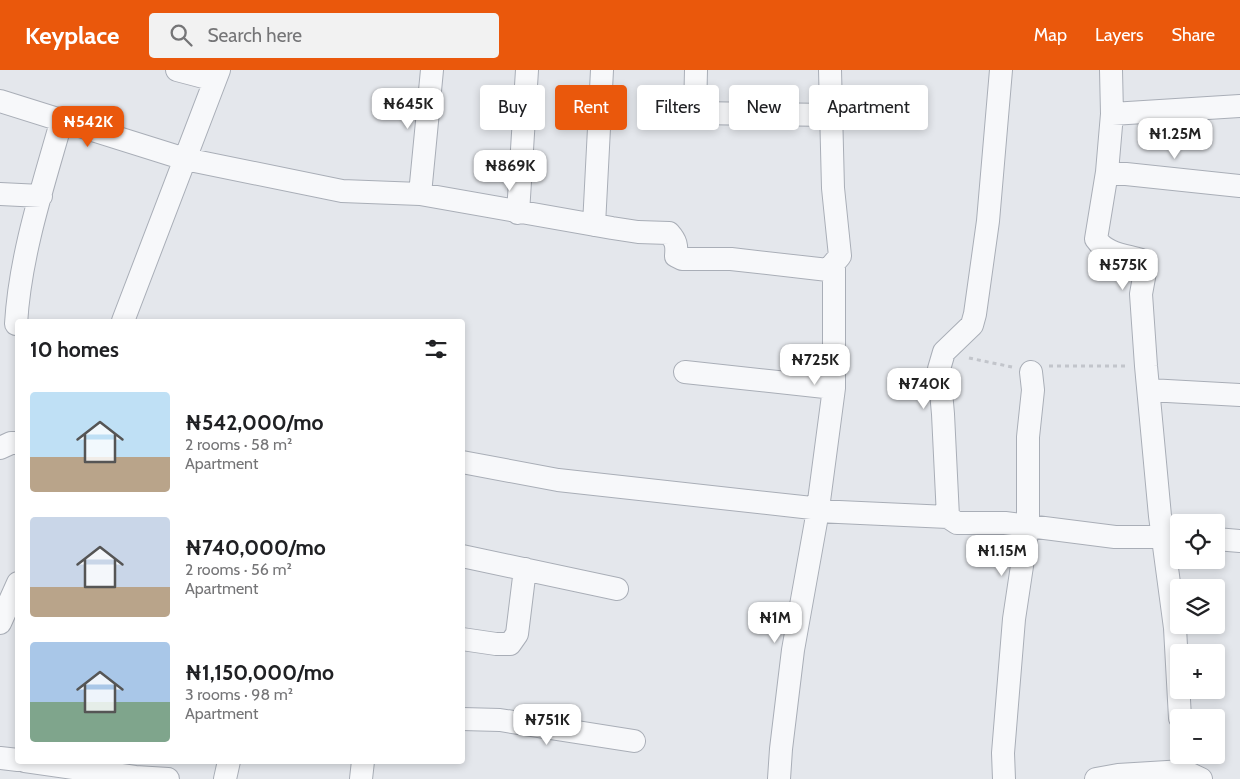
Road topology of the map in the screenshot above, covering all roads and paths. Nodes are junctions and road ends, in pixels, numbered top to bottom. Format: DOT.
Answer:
graph roads {
  1 [pos="177,70"];
  2 [pos="432,70"];
  3 [pos="527,70"];
  4 [pos="602,70"];
  5 [pos="696,70"];
  6 [pos="830,70"];
  7 [pos="1001,70"];
  8 [pos="1111,70"];
  9 [pos="217,75"];
  10 [pos="830,85"];
  11 [pos="0,101"];
  12 [pos="1240,106"];
  13 [pos="1112,114"];
  14 [pos="809,115"];
  15 [pos="62,120"];
  16 [pos="831,130"];
  17 [pos="185,160"];
  18 [pos="1107,172"];
  19 [pos="1240,186"];
  20 [pos="0,194"];
  21 [pos="420,194"];
  22 [pos="41,196"];
  23 [pos="518,212"];
  24 [pos="594,225"];
  25 [pos="834,263"];
  26 [pos="125,319"];
  27 [pos="11,324"];
  28 [pos="944,352"];
  29 [pos="1146,366"];
  30 [pos="685,372"];
  31 [pos="1031,372"];
  32 [pos="834,388"];
  33 [pos="1149,390"];
  34 [pos="1240,395"];
  35 [pos="15,443"];
  36 [pos="0,448"];
  37 [pos="465,463"];
  38 [pos="817,511"];
  39 [pos="948,517"];
  40 [pos="1028,526"];
  41 [pos="1170,535"];
  42 [pos="1170,537"];
  43 [pos="1225,540"];
  44 [pos="1240,541"];
  45 [pos="465,557"];
  46 [pos="525,569"];
  47 [pos="1172,569"];
  48 [pos="15,589"];
  49 [pos="617,589"];
  50 [pos="0,623"];
  51 [pos="465,639"];
  52 [pos="1180,709"];
  53 [pos="465,719"];
  54 [pos="634,741"];
  55 [pos="0,758"];
  56 [pos="15,760"];
  57 [pos="46,764"];
  58 [pos="228,764"];
  59 [pos="363,764"];
  60 [pos="1189,768"];
  61 [pos="168,779"];
  62 [pos="225,779"];
  63 [pos="361,779"];
  64 [pos="779,779"];
  65 [pos="1004,779"];
  66 [pos="1096,779"];
  1 -- 9 [label="street"];
  2 -- 21 [label="street"];
  3 -- 23 [label="street"];
  4 -- 24 [label="street"];
  5 -- 14 [label="street"];
  6 -- 10 [label="street"];
  7 -- 28 [label="street"];
  8 -- 13 [label="street"];
  9 -- 17 [label="street"];
  11 -- 15 [label="street"];
  12 -- 13 [label="street"];
  13 -- 18 [label="street"];
  15 -- 17 [label="street"];
  15 -- 22 [label="street"];
  16 -- 25 [label="street"];
  17 -- 21 [label="street"];
  17 -- 26 [label="street"];
  18 -- 19 [label="street"];
  18 -- 29 [label="street"];
  20 -- 22 [label="street"];
  21 -- 23 [label="street"];
  22 -- 27 [label="street"];
  23 -- 24 [label="street"];
  24 -- 25 [label="street"];
  25 -- 32 [label="street"];
  28 -- 31 [label="path"];
  28 -- 39 [label="street"];
  29 -- 31 [label="path"];
  29 -- 33 [label="street"];
  30 -- 32 [label="street"];
  31 -- 40 [label="street"];
  32 -- 38 [label="street"];
  33 -- 34 [label="street"];
  33 -- 41 [label="street"];
  35 -- 36 [label="street"];
  37 -- 38 [label="street"];
  38 -- 39 [label="street"];
  38 -- 64 [label="street"];
  39 -- 40 [label="street"];
  40 -- 42 [label="street"];
  40 -- 65 [label="street"];
  43 -- 44 [label="street"];
  45 -- 46 [label="street"];
  46 -- 49 [label="street"];
  46 -- 51 [label="street"];
  47 -- 52 [label="street"];
  48 -- 50 [label="street"];
  53 -- 54 [label="street"];
  55 -- 56 [label="street"];
  57 -- 61 [label="street"];
  58 -- 62 [label="street"];
  59 -- 63 [label="street"];
  60 -- 66 [label="street"];
}
